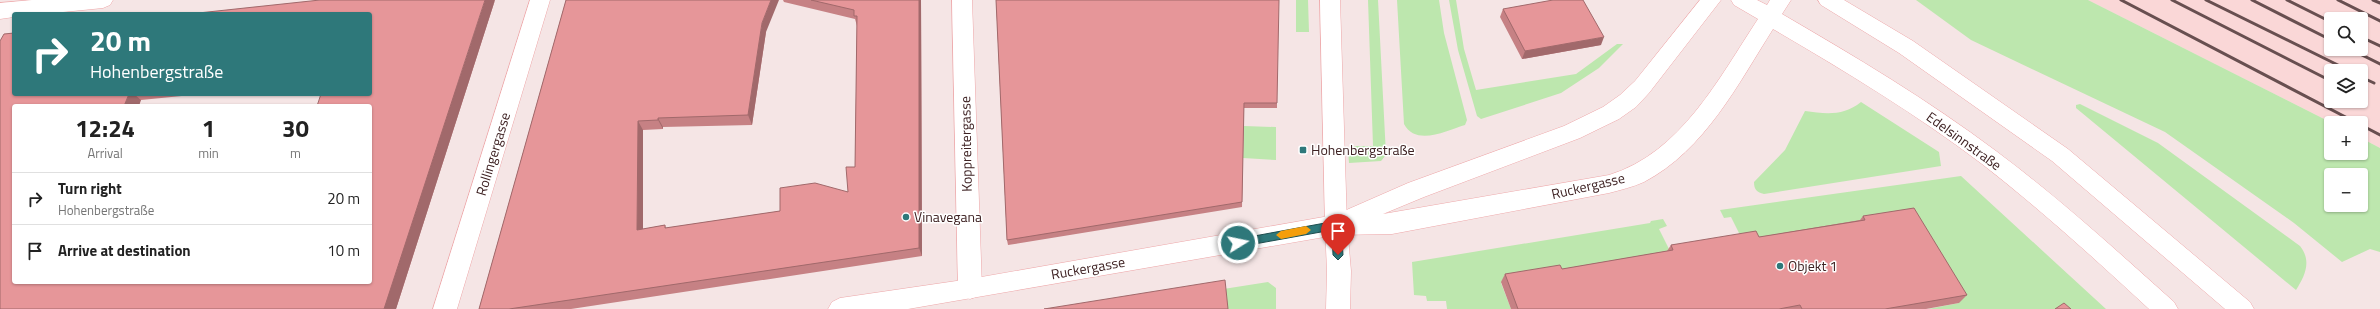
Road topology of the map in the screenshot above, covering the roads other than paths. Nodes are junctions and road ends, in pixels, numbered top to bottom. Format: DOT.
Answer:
graph roads {
  1 [pos="103,0"];
  2 [pos="540,0"];
  3 [pos="962,0"];
  4 [pos="1330,0"];
  5 [pos="1711,0"];
  6 [pos="1742,0"];
  7 [pos="1828,0"];
  8 [pos="1776,9"];
  9 [pos="0,11"];
  10 [pos="1336,225"];
  11 [pos="970,289"];
  12 [pos="445,309"];
  13 [pos="840,309"];
  14 [pos="1338,309"];
  15 [pos="2166,309"];
  16 [pos="2242,309"];
  1 -- 9 [label="main road"];
  2 -- 12 [label="main road, Rollingergasse"];
  3 -- 11 [label="main road, Koppreitergasse"];
  4 -- 10 [label="main road"];
  5 -- 10 [label="main road, Ruckergasse"];
  6 -- 8 [label="main road, Edelsinnstraße"];
  7 -- 16 [label="main road"];
  8 -- 10 [label="main road, Ruckergasse"];
  8 -- 15 [label="main road, Edelsinnstraße"];
  10 -- 11 [label="main road, Ruckergasse"];
  10 -- 14 [label="main road"];
  11 -- 13 [label="main road, Ruckergasse"];
}
